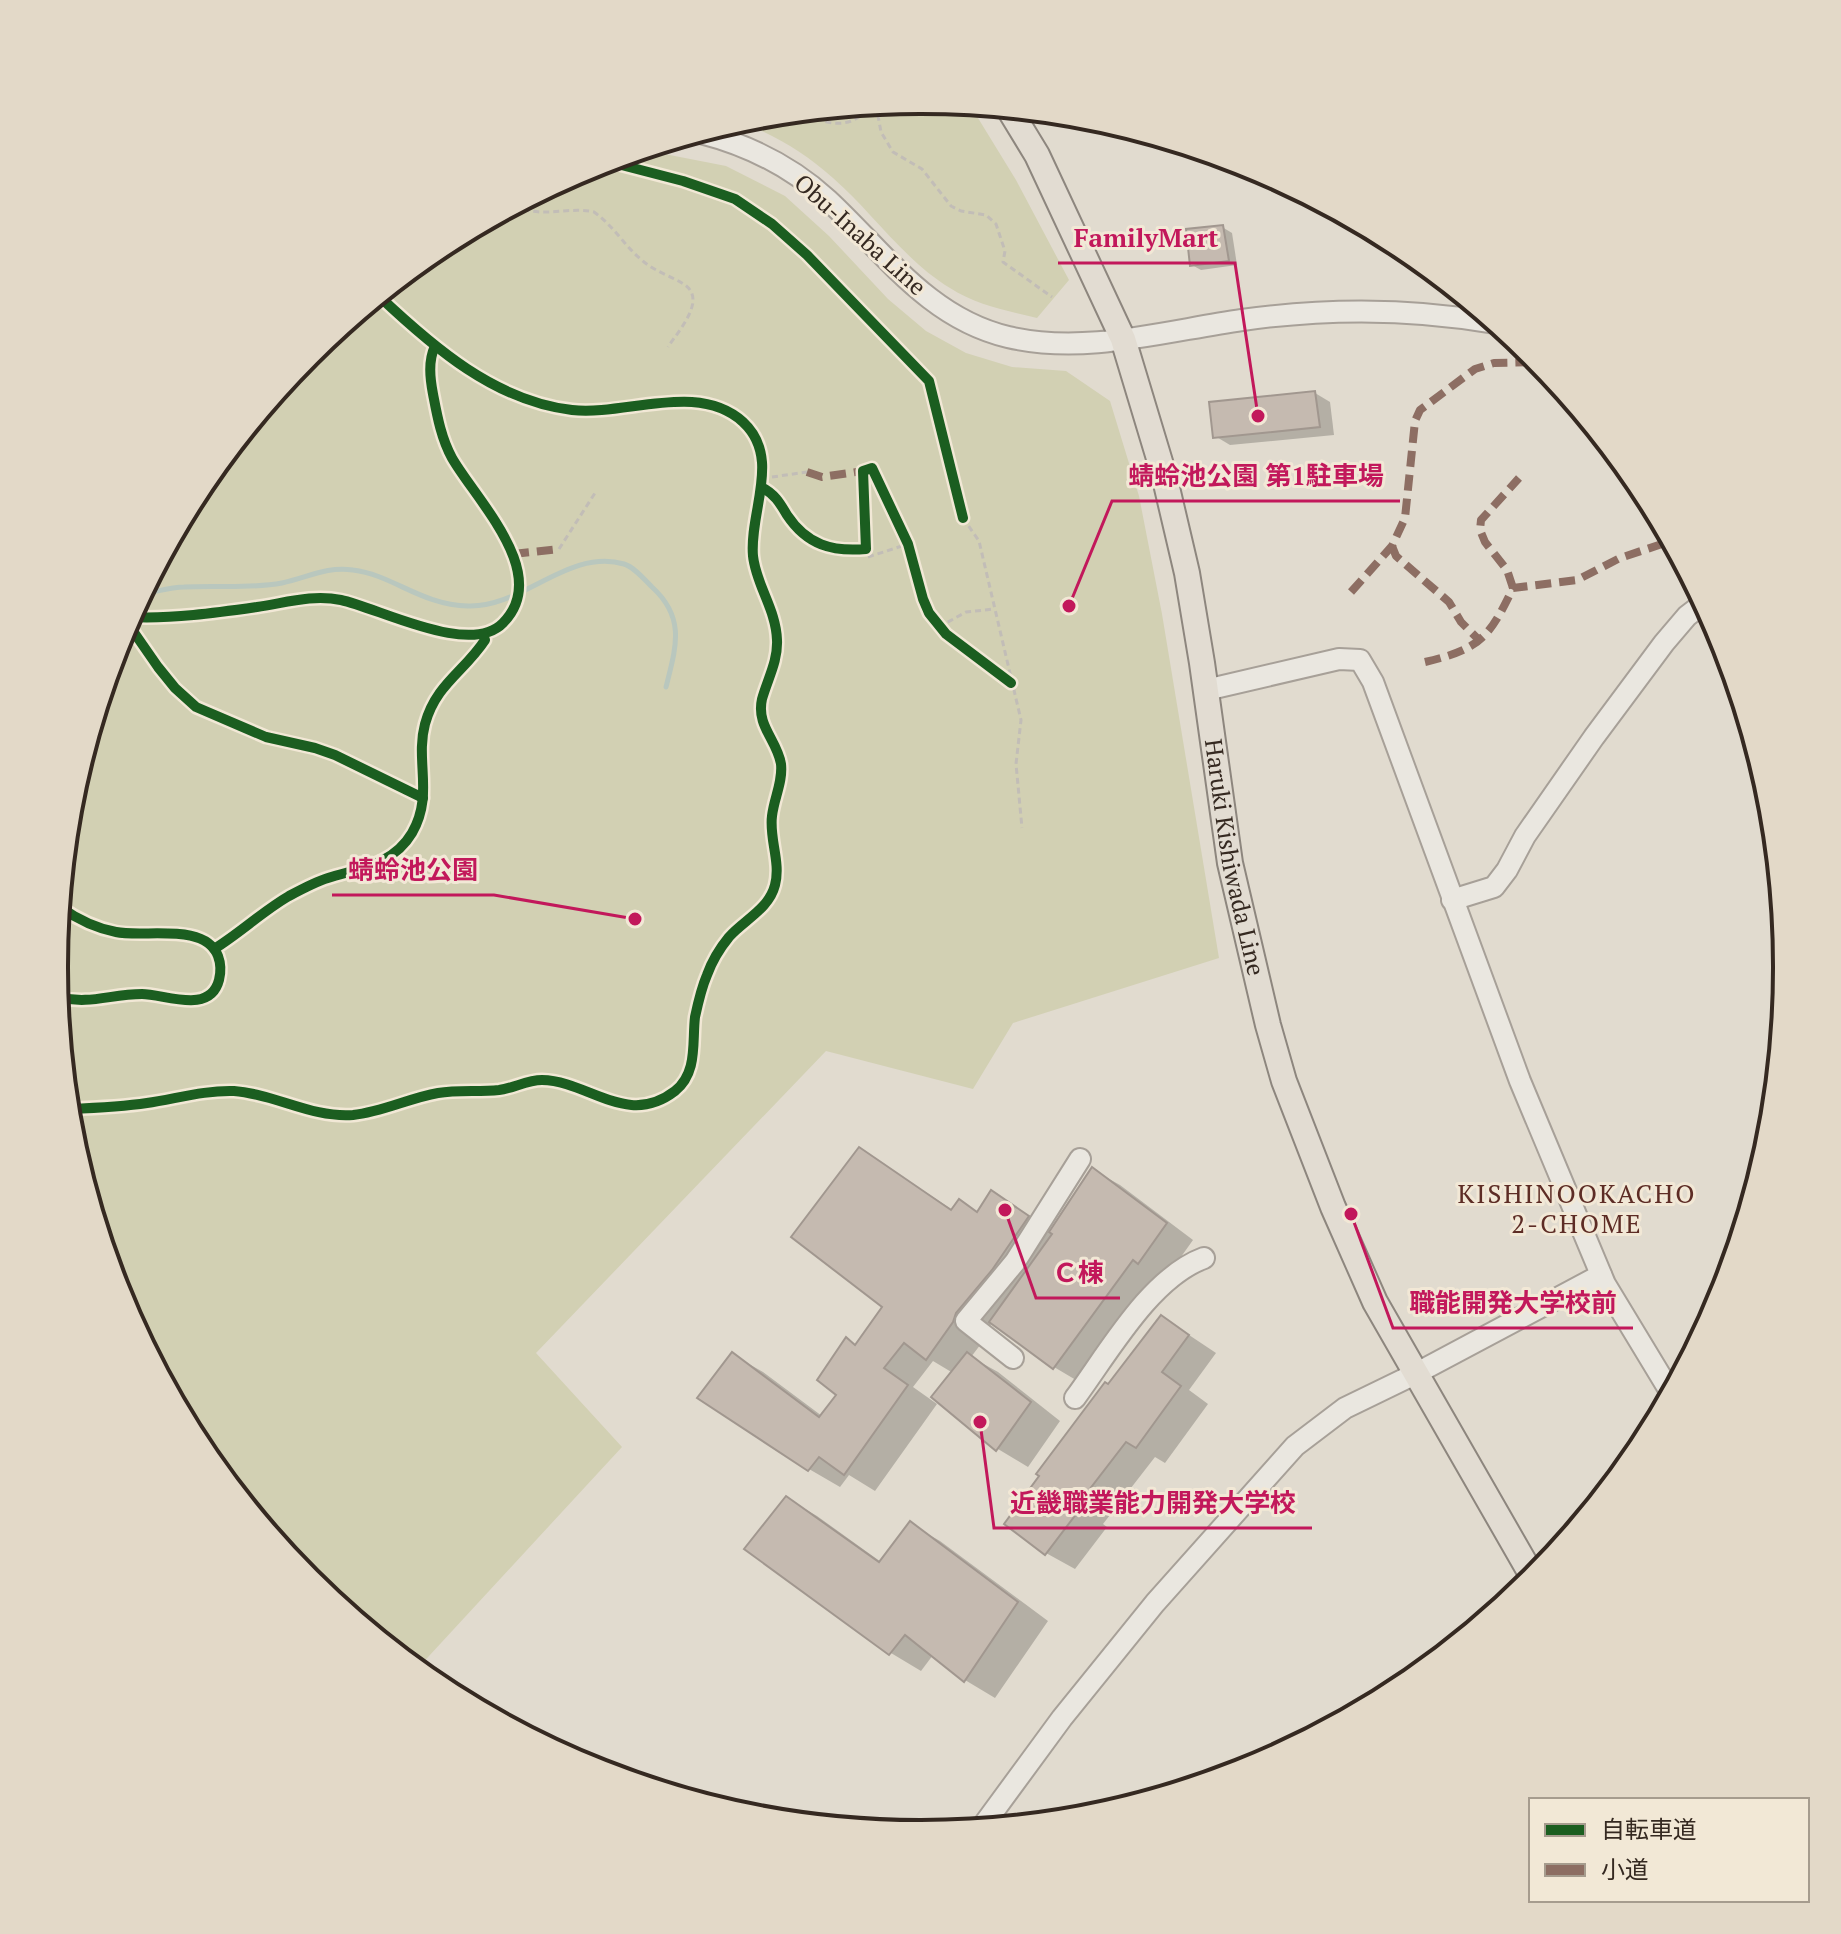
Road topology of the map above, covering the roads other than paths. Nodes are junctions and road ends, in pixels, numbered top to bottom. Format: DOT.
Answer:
graph roads {
  1 [pos="1016,120"];
  2 [pos="721,139"];
  3 [pos="1474,319"];
  4 [pos="1123,339"];
  5 [pos="1694,610"];
  6 [pos="1206,690"];
  7 [pos="1452,900"];
  8 [pos="1080,1159"];
  9 [pos="1204,1258"];
  10 [pos="1601,1275"];
  11 [pos="1013,1358"];
  12 [pos="1415,1374"];
  13 [pos="1665,1382"];
  14 [pos="1075,1398"];
  15 [pos="1527,1566"];
  16 [pos="990,1817"];
  1 -- 4 [label="main road, Haruki Kishiwada Line"];
  2 -- 4 [label="street, Obu-Inaba Line"];
  3 -- 4 [label="street, Obu-Inaba Line"];
  4 -- 6 [label="main road, Haruki Kishiwada Line"];
  5 -- 7 [label="street"];
  6 -- 7 [label="street"];
  6 -- 12 [label="main road, Haruki Kishiwada Line"];
  7 -- 10 [label="street"];
  8 -- 11 [label="street"];
  9 -- 14 [label="street"];
  10 -- 12 [label="street"];
  10 -- 13 [label="street"];
  12 -- 15 [label="main road, Haruki Kishiwada Line"];
  12 -- 16 [label="street"];
}
